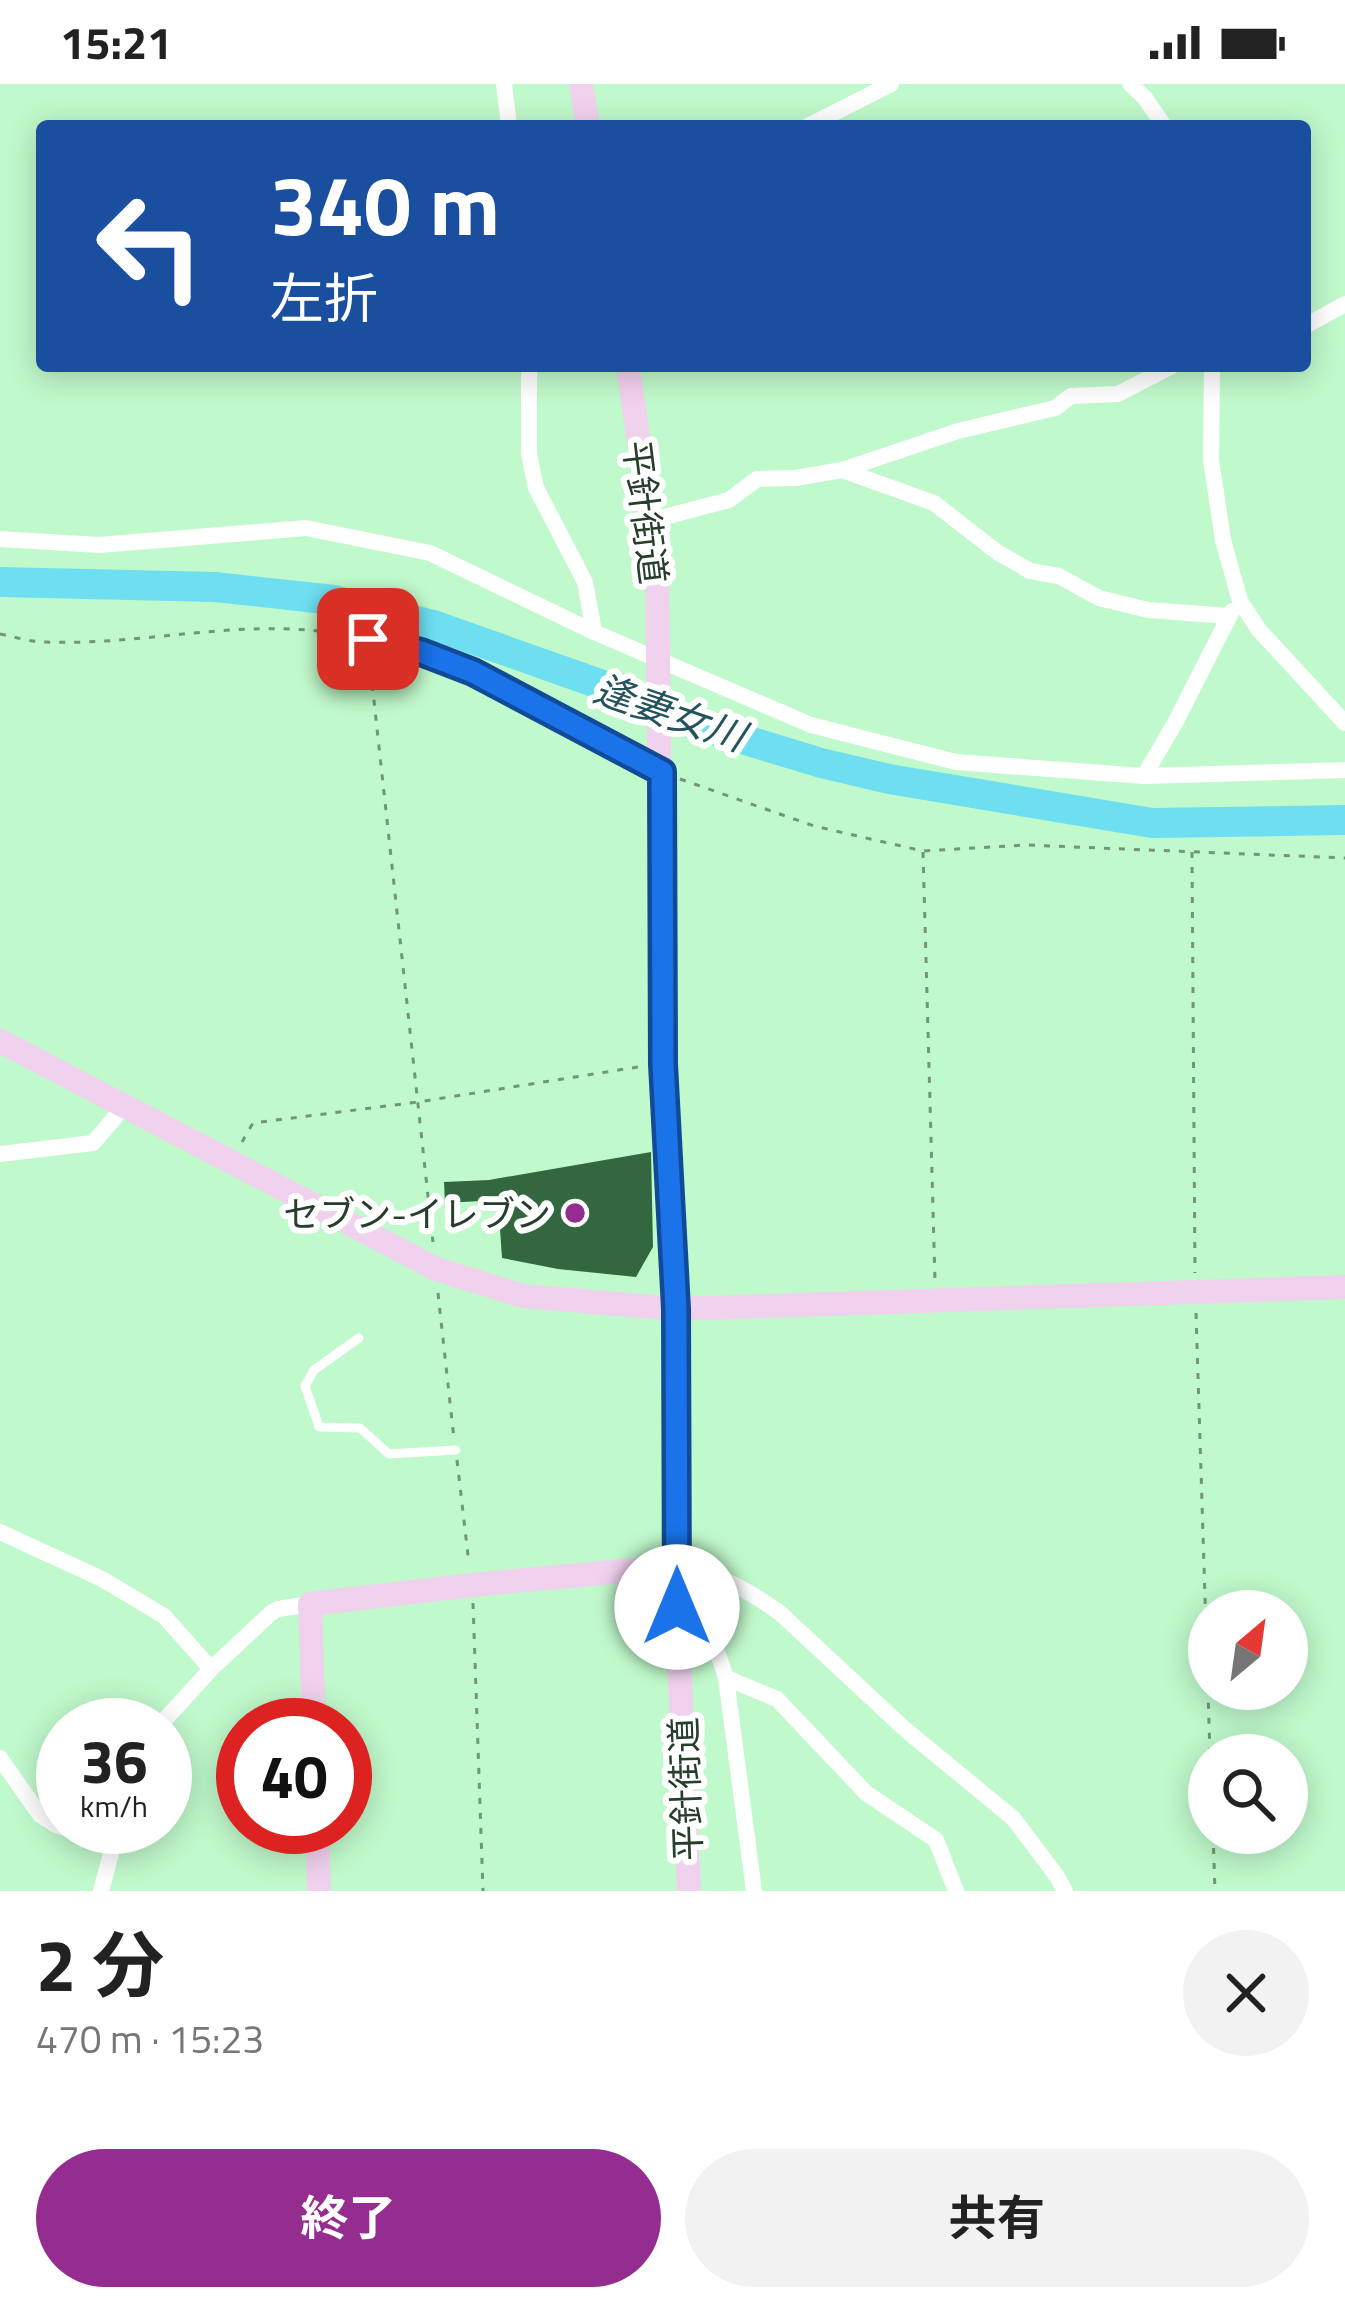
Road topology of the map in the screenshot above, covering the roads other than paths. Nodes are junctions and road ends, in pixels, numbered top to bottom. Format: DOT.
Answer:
graph roads {
  1 [pos="504,84"];
  2 [pos="581,84"];
  3 [pos="891,84"];
  4 [pos="1130,84"];
  5 [pos="508,120"];
  6 [pos="587,120"];
  7 [pos="820,120"];
  8 [pos="1160,120"];
  9 [pos="1345,304"];
  10 [pos="1311,323"];
  11 [pos="529,372"];
  12 [pos="629,372"];
  13 [pos="1160,372"];
  14 [pos="1212,372"];
  15 [pos="842,470"];
  16 [pos="649,521"];
  17 [pos="0,539"];
  18 [pos="1234,609"];
  19 [pos="594,632"];
  20 [pos="368,639"];
  21 [pos="657,659"];
  22 [pos="1345,723"];
  23 [pos="660,762"];
  24 [pos="1345,770"];
  25 [pos="1144,776"];
  26 [pos="0,1041"];
  27 [pos="123,1108"];
  28 [pos="0,1154"];
  29 [pos="1345,1288"];
  30 [pos="676,1309"];
  31 [pos="359,1338"];
  32 [pos="456,1450"];
  33 [pos="0,1532"];
  34 [pos="677,1567"];
  35 [pos="310,1604"];
  36 [pos="677,1607"];
  37 [pos="211,1669"];
  38 [pos="726,1678"];
  39 [pos="185,1698"];
  40 [pos="313,1698"];
  41 [pos="0,1758"];
  42 [pos="36,1809"];
  43 [pos="111,1854"];
  44 [pos="318,1854"];
  45 [pos="101,1891"];
  46 [pos="319,1891"];
  47 [pos="689,1891"];
  48 [pos="754,1891"];
  49 [pos="956,1891"];
  50 [pos="1064,1891"];
  1 -- 5 [label="street"];
  2 -- 6 [label="street"];
  3 -- 7 [label="street"];
  4 -- 8 [label="street"];
  9 -- 10 [label="street"];
  11 -- 19 [label="street"];
  12 -- 16 [label="street, 平針街道"];
  13 -- 15 [label="street"];
  14 -- 18 [label="street"];
  15 -- 16 [label="street"];
  15 -- 18 [label="street"];
  16 -- 21 [label="street, 平針街道"];
  17 -- 19 [label="street"];
  18 -- 22 [label="street"];
  18 -- 25 [label="street"];
  19 -- 21 [label="street"];
  20 -- 23 [label="street"];
  21 -- 23 [label="street, 平針街道"];
  21 -- 25 [label="street"];
  23 -- 30 [label="street, 平針街道"];
  24 -- 25 [label="street"];
  26 -- 27 [label="street"];
  27 -- 28 [label="street"];
  27 -- 30 [label="street"];
  29 -- 30 [label="street"];
  30 -- 34 [label="street, 平針街道"];
  31 -- 32 [label="lane"];
  33 -- 37 [label="street"];
  34 -- 35 [label="street"];
  34 -- 36 [label="street, 平針街道"];
  34 -- 50 [label="street"];
  35 -- 37 [label="street"];
  35 -- 40 [label="street"];
  36 -- 38 [label="street"];
  36 -- 47 [label="street, 平針街道"];
  37 -- 39 [label="street"];
  38 -- 48 [label="street"];
  38 -- 49 [label="street"];
  41 -- 42 [label="street"];
  43 -- 45 [label="street"];
  44 -- 46 [label="street"];
}
